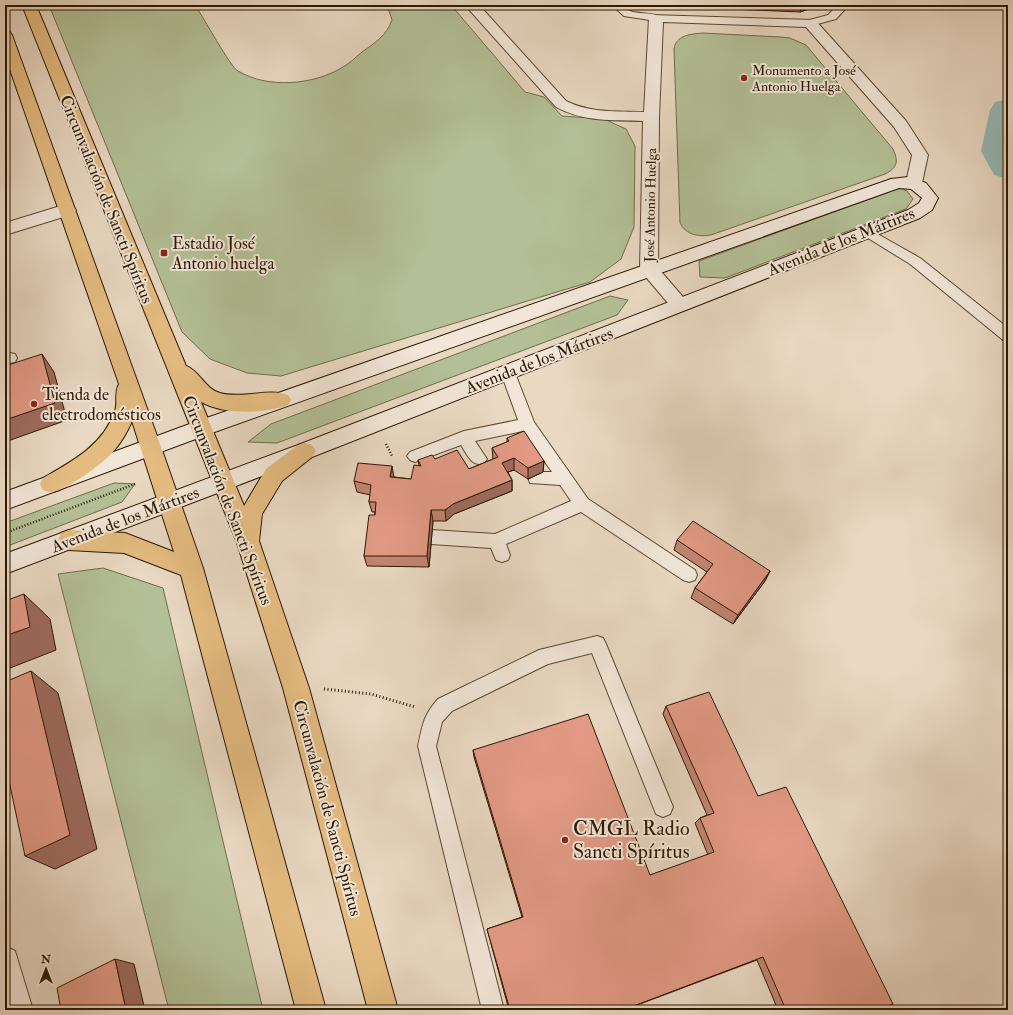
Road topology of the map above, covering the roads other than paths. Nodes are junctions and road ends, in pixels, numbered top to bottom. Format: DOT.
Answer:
graph roads {
  1 [pos="29,5"];
  2 [pos="472,5"];
  3 [pos="617,5"];
  4 [pos="844,5"];
  5 [pos="656,18"];
  6 [pos="810,23"];
  7 [pos="5,35"];
  8 [pos="652,117"];
  9 [pos="914,183"];
  10 [pos="67,210"];
  11 [pos="5,229"];
  12 [pos="867,232"];
  13 [pos="649,270"];
  14 [pos="680,304"];
  15 [pos="1008,336"];
  16 [pos="174,363"];
  17 [pos="508,373"];
  18 [pos="127,380"];
  19 [pos="281,400"];
  20 [pos="527,424"];
  21 [pos="202,428"];
  22 [pos="464,437"];
  23 [pos="151,447"];
  24 [pos="305,451"];
  25 [pos="415,456"];
  26 [pos="479,459"];
  27 [pos="536,478"];
  28 [pos="564,479"];
  29 [pos="224,482"];
  30 [pos="51,484"];
  31 [pos="5,501"];
  32 [pos="169,502"];
  33 [pos="582,504"];
  34 [pos="431,537"];
  35 [pos="69,540"];
  36 [pos="248,543"];
  37 [pos="5,564"];
  38 [pos="190,568"];
  39 [pos="689,575"];
  40 [pos="663,807"];
  41 [pos="5,961"];
  42 [pos="18,1010"];
  43 [pos="311,1010"];
  44 [pos="383,1010"];
  45 [pos="493,1010"];
  1 -- 16 [label="highway, Circunvalación de Sancti Spíritus"];
  2 -- 8 [label="street"];
  3 -- 5 [label="lane"];
  4 -- 6 [label="lane"];
  5 -- 6 [label="street"];
  5 -- 8 [label="street, José Antonio Huelga"];
  6 -- 9 [label="street"];
  7 -- 10 [label="highway"];
  8 -- 13 [label="street, José Antonio Huelga"];
  9 -- 12 [label="street, Avenida de los Mártires"];
  9 -- 13 [label="street, Avenida de los Mártires"];
  10 -- 11 [label="street"];
  10 -- 18 [label="highway"];
  12 -- 14 [label="street, Avenida de los Mártires"];
  12 -- 15 [label="lane"];
  13 -- 14 [label="street, José Antonio Huelga"];
  13 -- 19 [label="street, Avenida de los Mártires"];
  14 -- 17 [label="street, Avenida de los Mártires"];
  16 -- 19 [label="highway"];
  16 -- 21 [label="highway, Circunvalación de Sancti Spíritus"];
  17 -- 20 [label="lane"];
  17 -- 24 [label="street, Avenida de los Mártires"];
  18 -- 23 [label="highway"];
  18 -- 30 [label="highway"];
  19 -- 21 [label="street, Avenida de los Mártires"];
  20 -- 22 [label="lane"];
  20 -- 28 [label="lane"];
  21 -- 23 [label="street, Avenida de los Mártires"];
  21 -- 29 [label="highway, Circunvalación de Sancti Spíritus"];
  22 -- 25 [label="lane"];
  22 -- 26 [label="lane"];
  23 -- 30 [label="street, Avenida de los Mártires"];
  23 -- 32 [label="highway"];
  24 -- 29 [label="street, Avenida de los Mártires"];
  24 -- 36 [label="highway"];
  27 -- 28 [label="lane"];
  28 -- 33 [label="lane"];
  29 -- 32 [label="street, Avenida de los Mártires"];
  29 -- 36 [label="highway, Circunvalación de Sancti Spíritus"];
  30 -- 31 [label="street, Avenida de los Mártires"];
  32 -- 35 [label="street, Avenida de los Mártires"];
  32 -- 38 [label="highway"];
  33 -- 34 [label="lane"];
  33 -- 39 [label="lane"];
  35 -- 37 [label="street, Avenida de los Mártires"];
  35 -- 38 [label="highway"];
  36 -- 44 [label="highway, Circunvalación de Sancti Spíritus"];
  38 -- 43 [label="highway"];
  40 -- 45 [label="lane"];
  41 -- 42 [label="street"];
}
